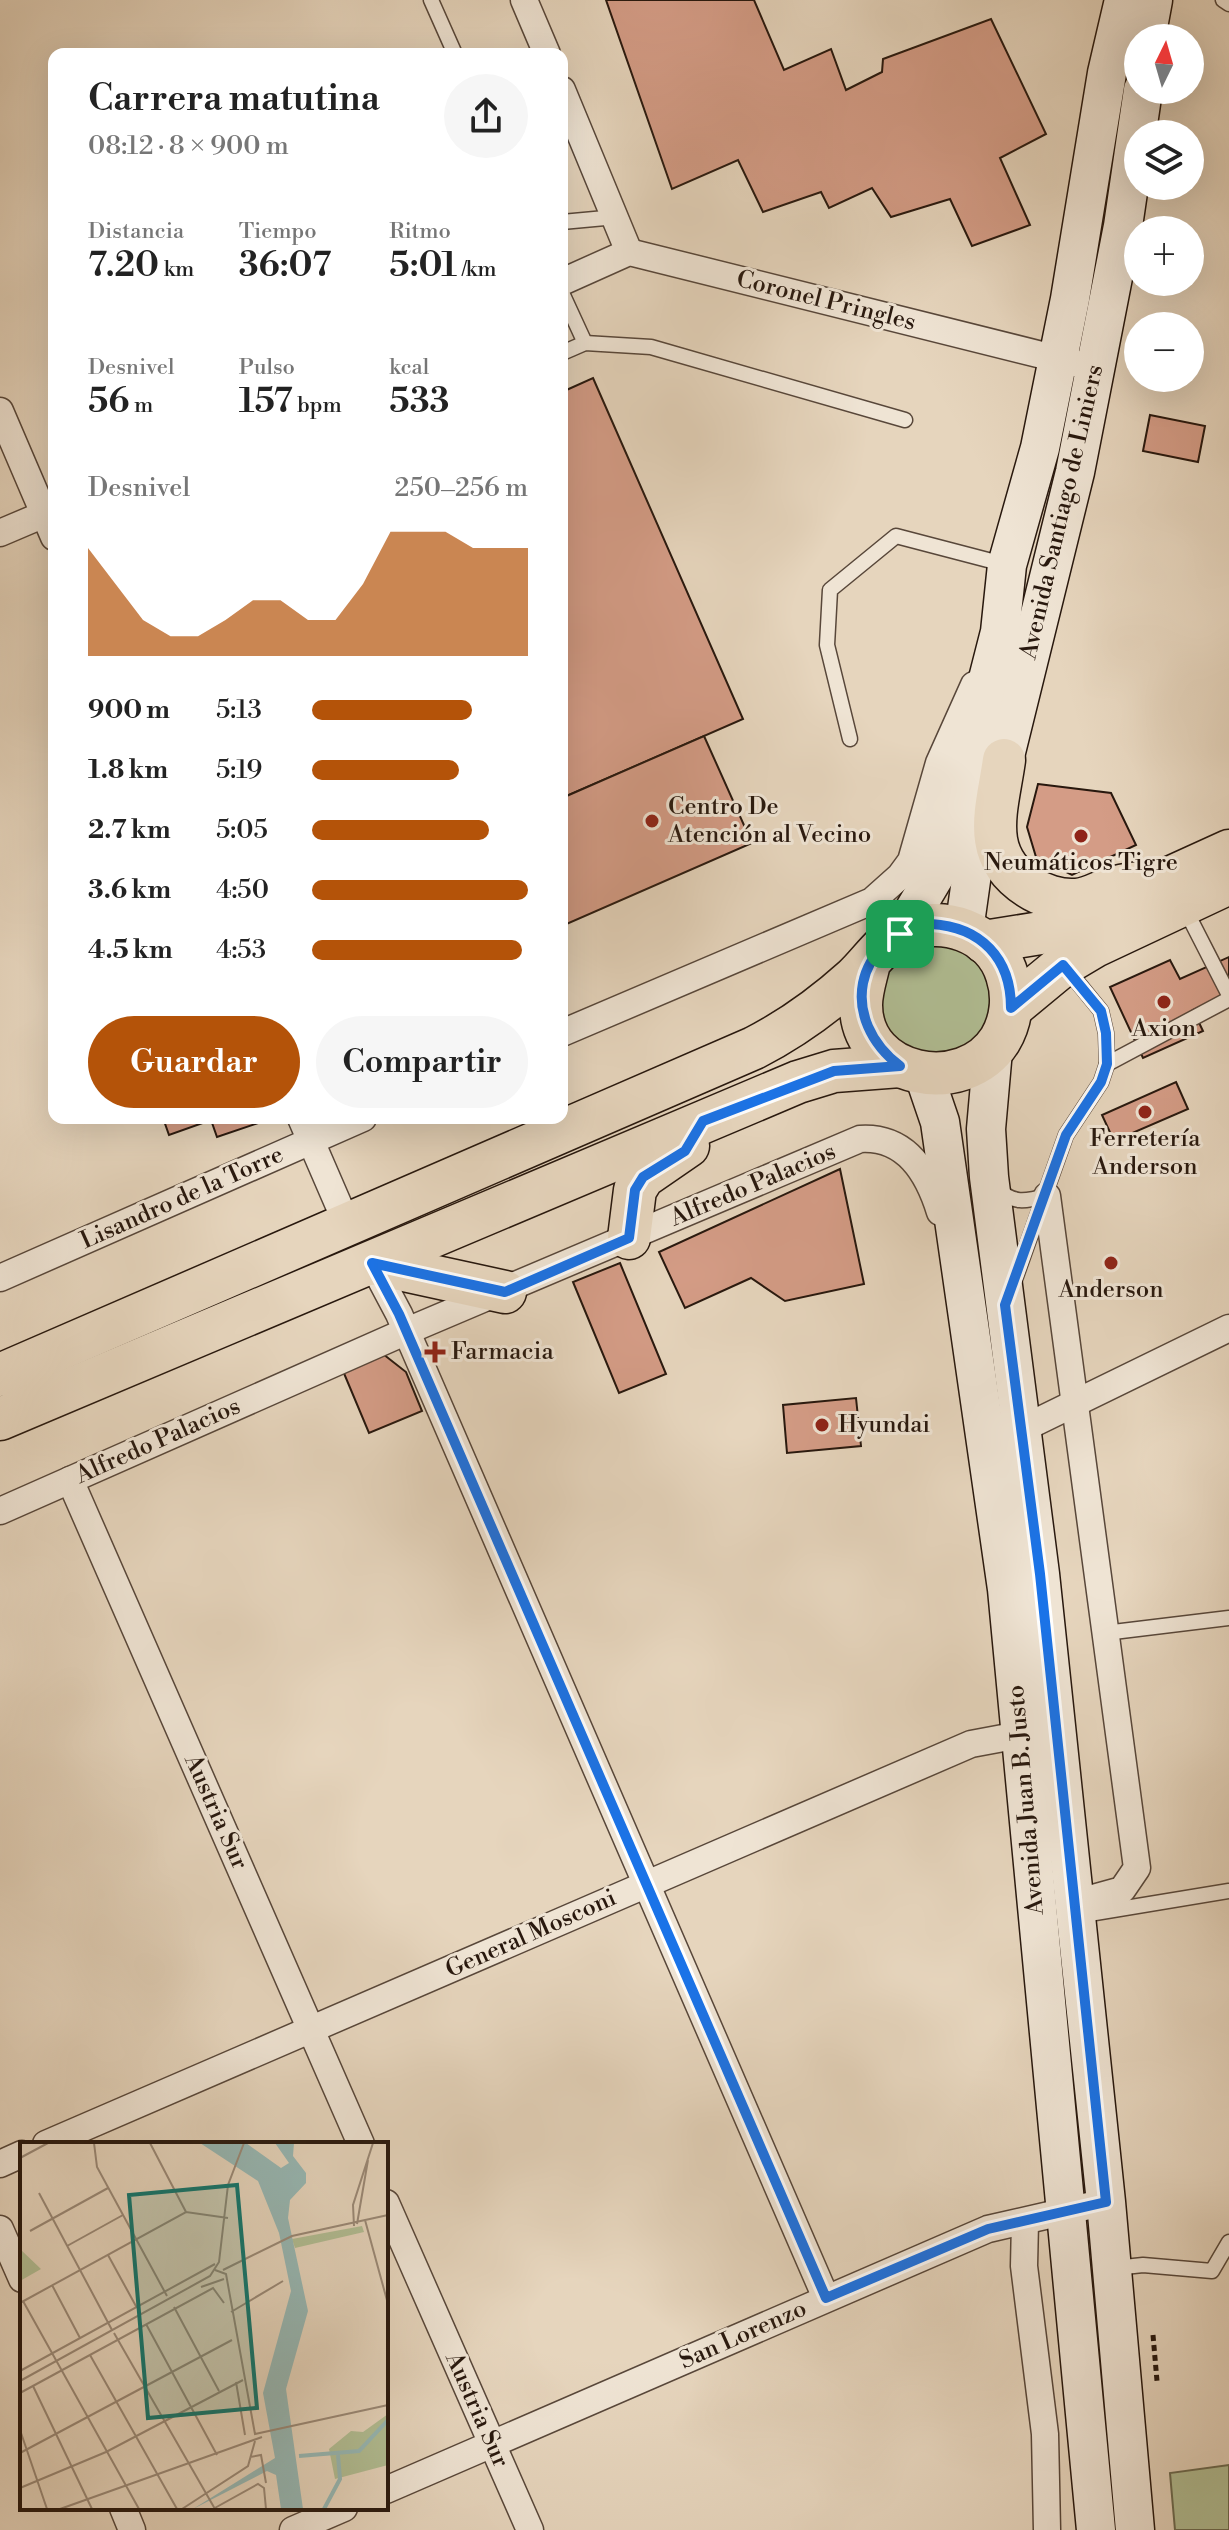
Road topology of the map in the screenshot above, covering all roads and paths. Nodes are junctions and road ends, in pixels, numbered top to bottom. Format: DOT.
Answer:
graph roads {
  1 [pos="431,0"];
  2 [pos="524,0"];
  3 [pos="1124,0"];
  4 [pos="1153,0"];
  5 [pos="1223,0"];
  6 [pos="1229,4"];
  7 [pos="1149,24"];
  8 [pos="452,48"];
  9 [pos="544,48"];
  10 [pos="568,104"];
  11 [pos="1141,104"];
  12 [pos="616,217"];
  13 [pos="568,221"];
  14 [pos="629,252"];
  15 [pos="568,279"];
  16 [pos="568,306"];
  17 [pos="585,343"];
  18 [pos="568,350"];
  19 [pos="1056,359"];
  20 [pos="1095,367"];
  21 [pos="0,411"];
  22 [pos="905,420"];
  23 [pos="48,514"];
  24 [pos="48,521"];
  25 [pos="0,533"];
  26 [pos="1007,565"];
  27 [pos="1000,632"];
  28 [pos="850,739"];
  29 [pos="1004,760"];
  30 [pos="1229,851"];
  31 [pos="1229,883"];
  32 [pos="1174,892"];
  33 [pos="900,934"];
  34 [pos="974,936"];
  35 [pos="869,963"];
  36 [pos="1063,965"];
  37 [pos="1229,997"];
  38 [pos="1011,1008"];
  39 [pos="568,1030"];
  40 [pos="993,1050"];
  41 [pos="1107,1064"];
  42 [pos="912,1070"];
  43 [pos="703,1121"];
  44 [pos="332,1124"];
  45 [pos="306,1129"];
  46 [pos="989,1177"];
  47 [pos="1047,1196"];
  48 [pos="346,1222"];
  49 [pos="629,1238"];
  50 [pos="372,1263"];
  51 [pos="0,1278"];
  52 [pos="505,1292"];
  53 [pos="1005,1305"];
  54 [pos="969,1313"];
  55 [pos="1229,1328"];
  56 [pos="407,1331"];
  57 [pos="0,1375"];
  58 [pos="1074,1404"];
  59 [pos="0,1419"];
  60 [pos="1022,1429"];
  61 [pos="70,1480"];
  62 [pos="0,1511"];
  63 [pos="1229,1618"];
  64 [pos="1105,1633"];
  65 [pos="1019,1735"];
  66 [pos="646,1883"];
  67 [pos="1229,1891"];
  68 [pos="1076,1909"];
  69 [pos="311,2031"];
  70 [pos="51,2142"];
  71 [pos="360,2142"];
  72 [pos="20,2155"];
  73 [pos="0,2164"];
  74 [pos="1106,2202"];
  75 [pos="388,2208"];
  76 [pos="1065,2210"];
  77 [pos="1025,2222"];
  78 [pos="0,2229"];
  79 [pos="1229,2242"];
  80 [pos="1112,2268"];
  81 [pos="20,2274"];
  82 [pos="826,2298"];
  83 [pos="492,2445"];
  84 [pos="388,2489"];
  85 [pos="124,2510"];
  86 [pos="339,2510"];
  87 [pos="132,2530"];
  88 [pos="293,2530"];
  89 [pos="530,2530"];
  90 [pos="1047,2530"];
  91 [pos="1096,2530"];
  92 [pos="1135,2530"];
  1 -- 8 [label="lane"];
  2 -- 9 [label="street"];
  3 -- 19 [label="main road, Avenida Santiago de Liniers"];
  4 -- 7 [label="main road"];
  5 -- 6 [label="lane"];
  10 -- 12 [label="street"];
  11 -- 20 [label="main road, Avenida Santiago de Liniers"];
  12 -- 13 [label="lane"];
  12 -- 14 [label="street"];
  14 -- 15 [label="street"];
  14 -- 19 [label="street, Coronel Pringles"];
  16 -- 17 [label="lane"];
  17 -- 18 [label="lane"];
  17 -- 22 [label="lane"];
  19 -- 20 [label="street, Coronel Pringles"];
  19 -- 26 [label="main road, Avenida Santiago de Liniers"];
  20 -- 29 [label="main road, Avenida Santiago de Liniers"];
  21 -- 23 [label="street"];
  24 -- 25 [label="street"];
  26 -- 27 [label="main road, Avenida Santiago de Liniers"];
  26 -- 28 [label="lane"];
  27 -- 33 [label="main road, Avenida Santiago de Liniers"];
  27 -- 39 [label="street, Avenida Santiago de Liniers"];
  29 -- 32 [label="main road"];
  29 -- 34 [label="main road, Avenida Santiago de Liniers"];
  30 -- 32 [label="main road"];
  31 -- 32 [label="main road"];
  32 -- 34 [label="main road"];
  32 -- 36 [label="main road"];
  32 -- 37 [label="lane"];
  33 -- 34 [label="main road"];
  33 -- 35 [label="main road"];
  34 -- 38 [label="main road"];
  35 -- 42 [label="main road"];
  35 -- 48 [label="main road"];
  36 -- 38 [label="main road"];
  36 -- 41 [label="lane"];
  37 -- 41 [label="lane"];
  38 -- 40 [label="main road"];
  40 -- 42 [label="main road"];
  40 -- 46 [label="main road"];
  41 -- 47 [label="lane"];
  42 -- 43 [label="main road"];
  42 -- 54 [label="main road, Avenida Juan B. Justo"];
  43 -- 49 [label="main road"];
  43 -- 50 [label="main road"];
  44 -- 45 [label="street, Lisandro de la Torre"];
  45 -- 48 [label="street"];
  45 -- 51 [label="street, Lisandro de la Torre"];
  46 -- 47 [label="lane"];
  46 -- 53 [label="main road"];
  47 -- 53 [label="lane"];
  47 -- 58 [label="street"];
  48 -- 57 [label="main road"];
  49 -- 52 [label="street, Alfredo Palacios"];
  49 -- 54 [label="street, Alfredo Palacios"];
  50 -- 52 [label="main road"];
  50 -- 56 [label="street"];
  50 -- 59 [label="main road"];
  52 -- 56 [label="street, Alfredo Palacios"];
  53 -- 60 [label="main road"];
  54 -- 65 [label="main road, Avenida Juan B. Justo"];
  55 -- 58 [label="street"];
  56 -- 61 [label="street, Alfredo Palacios"];
  56 -- 66 [label="street"];
  58 -- 60 [label="street"];
  58 -- 64 [label="street"];
  60 -- 68 [label="main road"];
  61 -- 62 [label="street, Alfredo Palacios"];
  61 -- 69 [label="street, Austria Sur"];
  63 -- 64 [label="lane"];
  64 -- 68 [label="street"];
  65 -- 66 [label="street, General Mosconi"];
  65 -- 76 [label="main road, Avenida Juan B. Justo"];
  66 -- 69 [label="street, General Mosconi"];
  66 -- 82 [label="street"];
  67 -- 68 [label="lane"];
  68 -- 74 [label="main road"];
  69 -- 70 [label="street, General Mosconi"];
  69 -- 71 [label="street, Austria Sur"];
  72 -- 73 [label="street"];
  74 -- 76 [label="street, San Lorenzo"];
  74 -- 80 [label="main road"];
  75 -- 83 [label="street, Austria Sur"];
  76 -- 77 [label="street, San Lorenzo"];
  76 -- 91 [label="main road, Avenida Juan B. Justo"];
  77 -- 82 [label="street, San Lorenzo"];
  77 -- 90 [label="street"];
  78 -- 81 [label="street"];
  79 -- 80 [label="lane"];
  80 -- 92 [label="main road"];
  82 -- 83 [label="street, San Lorenzo"];
  83 -- 84 [label="street, San Lorenzo"];
  83 -- 89 [label="street, Austria Sur"];
  85 -- 87 [label="street"];
  86 -- 88 [label="street"];
}
